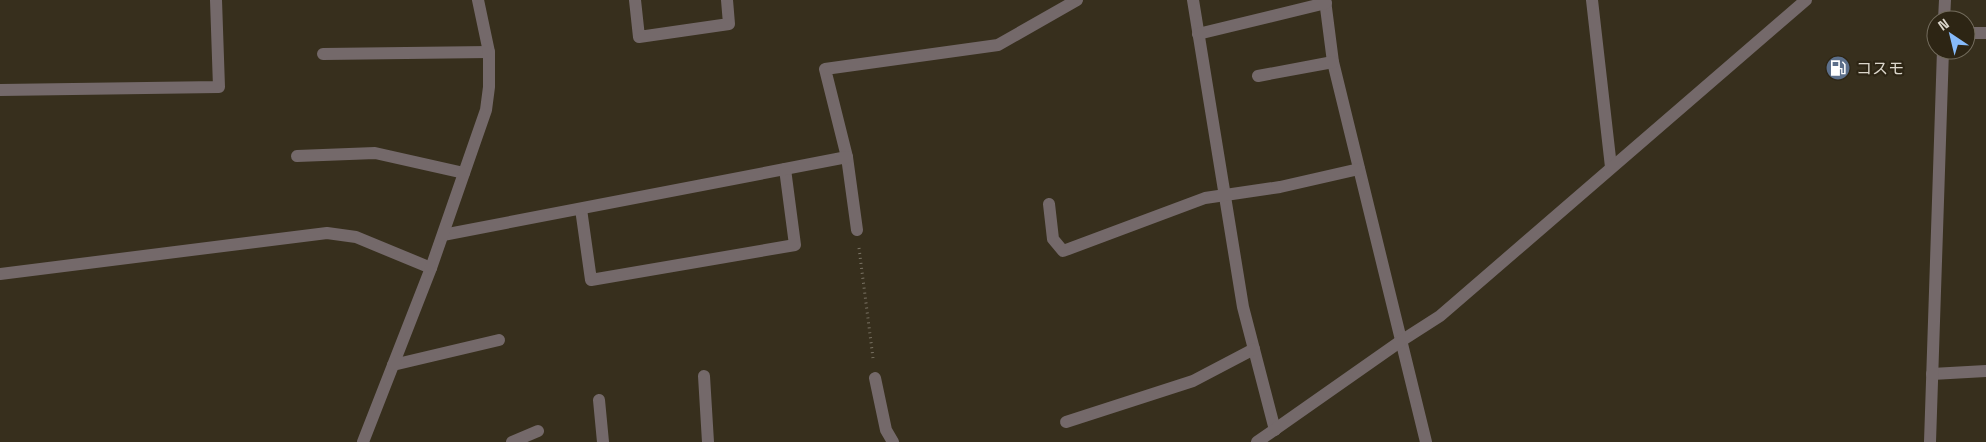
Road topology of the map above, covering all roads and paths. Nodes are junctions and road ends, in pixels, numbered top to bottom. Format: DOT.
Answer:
graph roads {
  1 [pos="216,0"];
  2 [pos="478,0"];
  3 [pos="635,0"];
  4 [pos="727,0"];
  5 [pos="1077,0"];
  6 [pos="1193,0"];
  7 [pos="1592,0"];
  8 [pos="1806,0"];
  9 [pos="1326,1"];
  10 [pos="1198,34"];
  11 [pos="489,52"];
  12 [pos="323,54"];
  13 [pos="1943,60"];
  14 [pos="1333,62"];
  15 [pos="1258,76"];
  16 [pos="0,90"];
  17 [pos="297,156"];
  18 [pos="847,157"];
  19 [pos="1611,167"];
  20 [pos="1359,169"];
  21 [pos="785,170"];
  22 [pos="464,173"];
  23 [pos="1225,197"];
  24 [pos="1049,204"];
  25 [pos="580,208"];
  26 [pos="857,230"];
  27 [pos="443,235"];
  28 [pos="431,268"];
  29 [pos="0,274"];
  30 [pos="499,340"];
  31 [pos="1402,341"];
  32 [pos="1254,349"];
  33 [pos="393,365"];
  34 [pos="1986,371"];
  35 [pos="1932,374"];
  36 [pos="704,376"];
  37 [pos="875,378"];
  38 [pos="599,400"];
  39 [pos="1066,422"];
  40 [pos="1275,430"];
  41 [pos="538,431"];
  42 [pos="363,442"];
  43 [pos="512,442"];
  44 [pos="603,442"];
  45 [pos="708,442"];
  46 [pos="893,442"];
  47 [pos="1257,442"];
  48 [pos="1426,442"];
  49 [pos="1930,442"];
  1 -- 16 [label="street"];
  2 -- 11 [label="street"];
  3 -- 4 [label="street"];
  5 -- 18 [label="street"];
  6 -- 10 [label="street"];
  7 -- 19 [label="street"];
  8 -- 19 [label="street"];
  9 -- 10 [label="street"];
  9 -- 14 [label="street"];
  10 -- 23 [label="street"];
  11 -- 12 [label="street"];
  11 -- 22 [label="street"];
  13 -- 35 [label="street"];
  14 -- 15 [label="street"];
  14 -- 20 [label="street"];
  17 -- 22 [label="street"];
  18 -- 21 [label="street"];
  18 -- 26 [label="street"];
  19 -- 31 [label="street"];
  20 -- 23 [label="street"];
  20 -- 31 [label="street"];
  21 -- 25 [label="street"];
  21 -- 25 [label="street"];
  22 -- 27 [label="street"];
  23 -- 24 [label="street"];
  23 -- 32 [label="street"];
  25 -- 27 [label="street"];
  26 -- 37 [label="path"];
  27 -- 28 [label="street"];
  28 -- 29 [label="street"];
  28 -- 33 [label="street"];
  30 -- 33 [label="street"];
  31 -- 40 [label="street"];
  31 -- 48 [label="street"];
  32 -- 39 [label="street"];
  32 -- 40 [label="street"];
  33 -- 42 [label="street"];
  34 -- 35 [label="street"];
  35 -- 49 [label="street"];
  36 -- 45 [label="street"];
  37 -- 46 [label="street"];
  38 -- 44 [label="street"];
  40 -- 47 [label="street"];
  41 -- 43 [label="street"];
}
